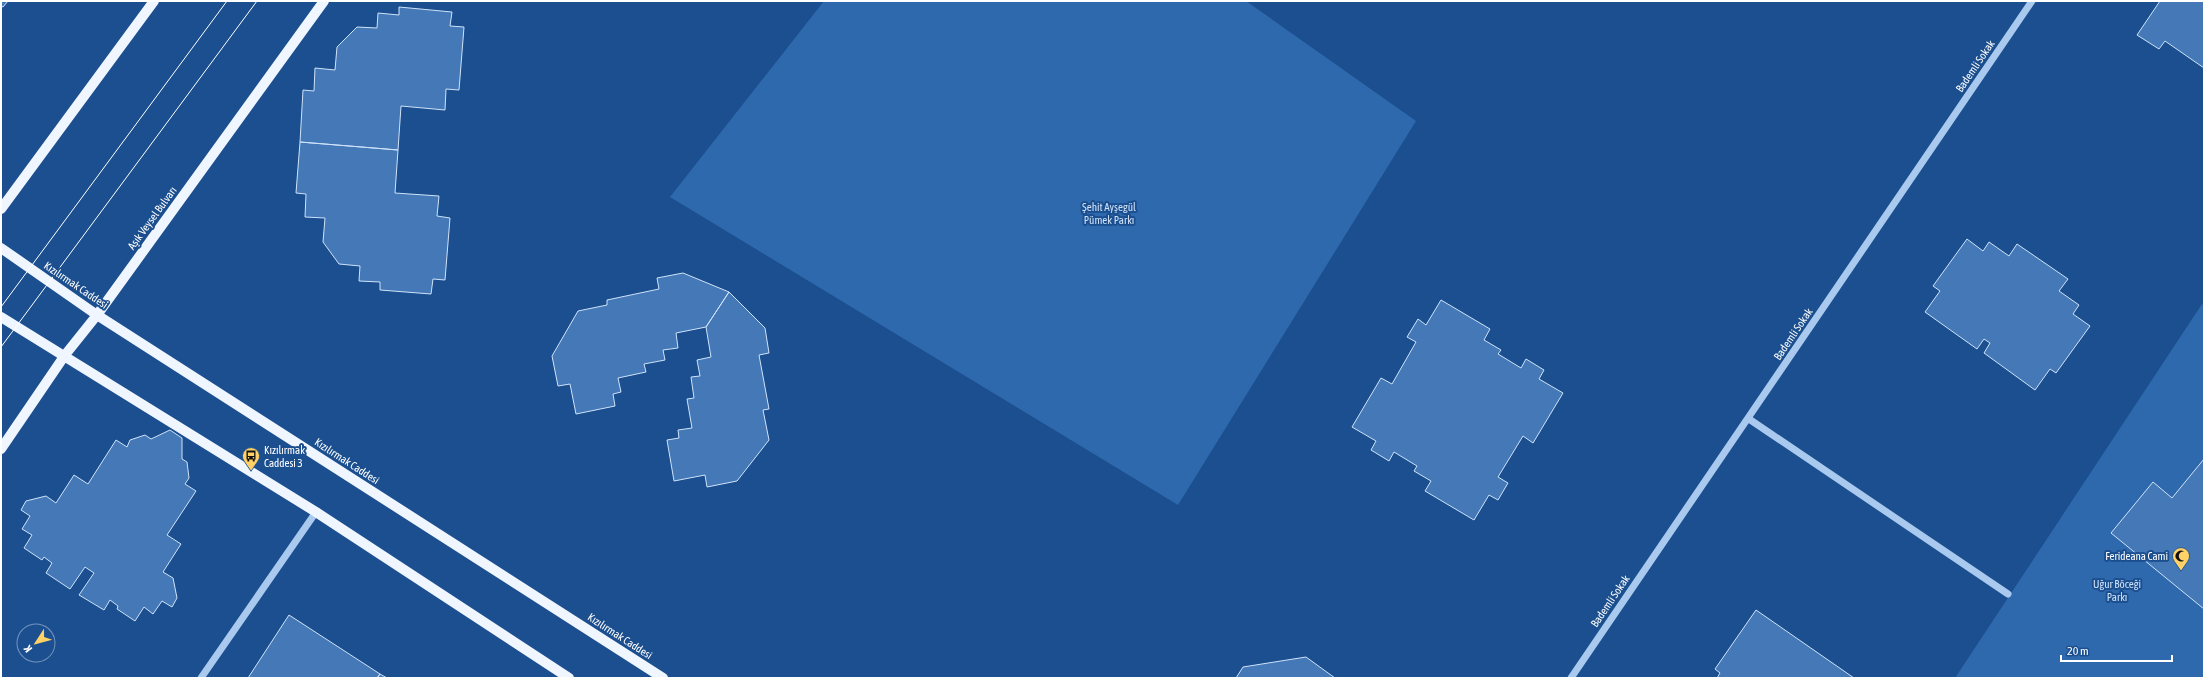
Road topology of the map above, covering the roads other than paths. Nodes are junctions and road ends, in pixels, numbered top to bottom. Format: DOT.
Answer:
graph roads {
  1 [pos="154,1"];
  2 [pos="324,1"];
  3 [pos="2032,1"];
  4 [pos="1,209"];
  5 [pos="1,248"];
  6 [pos="97,315"];
  7 [pos="1,317"];
  8 [pos="65,355"];
  9 [pos="1748,419"];
  10 [pos="1,449"];
  11 [pos="316,512"];
  12 [pos="2008,594"];
  13 [pos="201,678"];
  14 [pos="569,678"];
  15 [pos="663,678"];
  16 [pos="1571,678"];
  1 -- 4 [label="main road"];
  2 -- 6 [label="main road, Aşık Veysel Bulvarı"];
  3 -- 9 [label="street, Bademli Sokak"];
  5 -- 6 [label="main road, Kızılırmak Caddesi"];
  6 -- 8 [label="main road, Aşık Veysel Bulvarı"];
  6 -- 15 [label="main road, Kızılırmak Caddesi"];
  7 -- 8 [label="main road"];
  8 -- 10 [label="main road, Aşık Veysel Bulvarı"];
  8 -- 11 [label="main road"];
  9 -- 12 [label="street"];
  9 -- 16 [label="street, Bademli Sokak"];
  11 -- 13 [label="street"];
  11 -- 14 [label="main road"];
}
